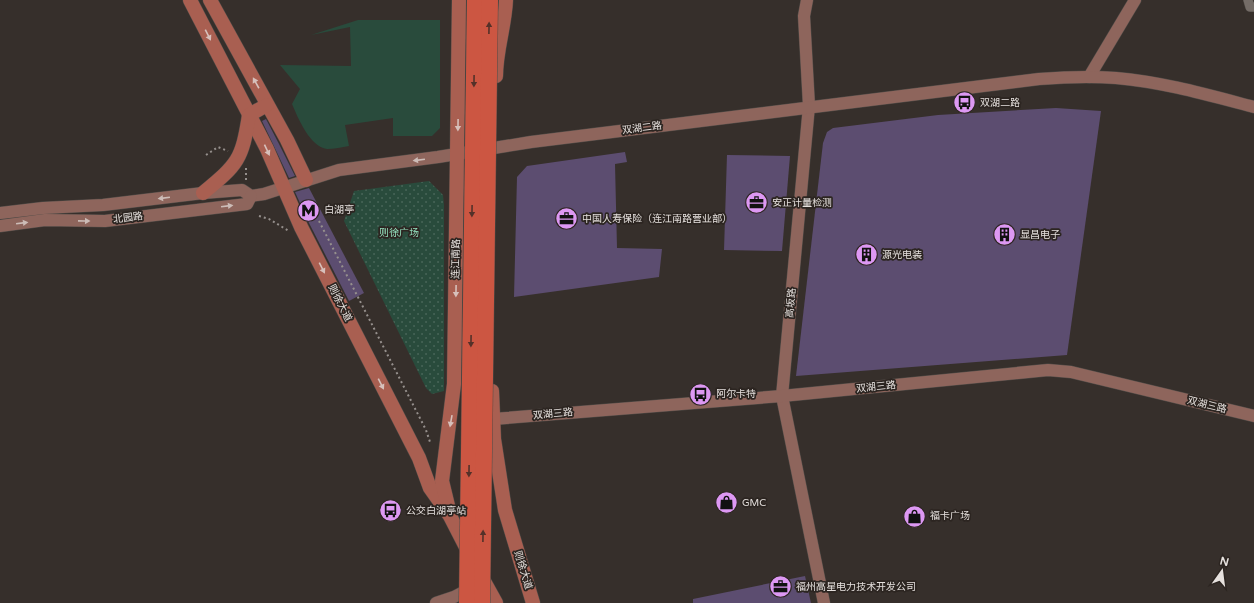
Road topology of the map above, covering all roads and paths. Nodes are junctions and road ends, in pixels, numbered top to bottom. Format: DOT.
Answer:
graph roads {
  1 [pos="190,0"];
  2 [pos="210,0"];
  3 [pos="460,0"];
  4 [pos="475,0"];
  5 [pos="490,0"];
  6 [pos="506,0"];
  7 [pos="807,0"];
  8 [pos="1135,0"];
  9 [pos="1248,0"];
  10 [pos="1254,7"];
  11 [pos="1089,77"];
  12 [pos="267,105"];
  13 [pos="809,106"];
  14 [pos="1254,107"];
  15 [pos="249,115"];
  16 [pos="494,148"];
  17 [pos="229,152"];
  18 [pos="458,154"];
  19 [pos="206,155"];
  20 [pos="306,180"];
  21 [pos="284,188"];
  22 [pos="203,193"];
  23 [pos="251,196"];
  24 [pos="205,209"];
  25 [pos="0,213"];
  26 [pos="259,216"];
  27 [pos="319,221"];
  28 [pos="0,226"];
  29 [pos="289,232"];
  30 [pos="782,396"];
  31 [pos="1254,416"];
  32 [pos="493,419"];
  33 [pos="430,442"];
  34 [pos="450,516"];
  35 [pos="484,581"];
  36 [pos="436,603"];
  37 [pos="467,603"];
  38 [pos="482,603"];
  39 [pos="496,603"];
  40 [pos="533,603"];
  41 [pos="824,603"];
  1 -- 15 [label="main road, 则徐大道, one-way"];
  12 -- 2 [label="main road, one-way"];
  3 -- 18 [label="main road, 连江南路, one-way"];
  4 -- 37 [label="highway, one-way, bridge"];
  38 -- 5 [label="highway, one-way, bridge"];
  6 -- 16 [label="main road"];
  7 -- 13 [label="main road, 高坂路"];
  8 -- 11 [label="main road"];
  9 -- 10 [label="street"];
  11 -- 13 [label="main road, 双湖二路"];
  11 -- 14 [label="main road, 双湖二路"];
  12 -- 15 [label="main road"];
  12 -- 20 [label="main road"];
  13 -- 16 [label="main road, 双湖二路"];
  13 -- 30 [label="main road, 高坂路"];
  15 -- 21 [label="main road, 则徐大道, one-way"];
  15 -- 22 [label="main road"];
  16 -- 18 [label="main road, 双湖二路"];
  16 -- 32 [label="main road"];
  17 -- 19 [label="path"];
  18 -- 20 [label="main road, 双湖二路, one-way"];
  18 -- 34 [label="main road, 连江南路, one-way"];
  20 -- 21 [label="main road, 北园路"];
  21 -- 23 [label="main road, 北园路"];
  21 -- 34 [label="main road, 则徐大道, one-way"];
  22 -- 23 [label="main road, 北园路"];
  22 -- 24 [label="main road"];
  22 -- 25 [label="main road, 北园路, one-way"];
  24 -- 23 [label="main road, 北园路, one-way"];
  28 -- 24 [label="main road, 北园路, one-way"];
  26 -- 29 [label="path"];
  27 -- 33 [label="path"];
  30 -- 31 [label="main road, 双湖三路"];
  30 -- 32 [label="main road, 双湖三路"];
  30 -- 41 [label="main road, 高坂路"];
  32 -- 40 [label="main road, 则徐大道"];
  34 -- 35 [label="main road, 则徐大道"];
  35 -- 36 [label="main road"];
  35 -- 39 [label="main road, 则徐大道"];
}
